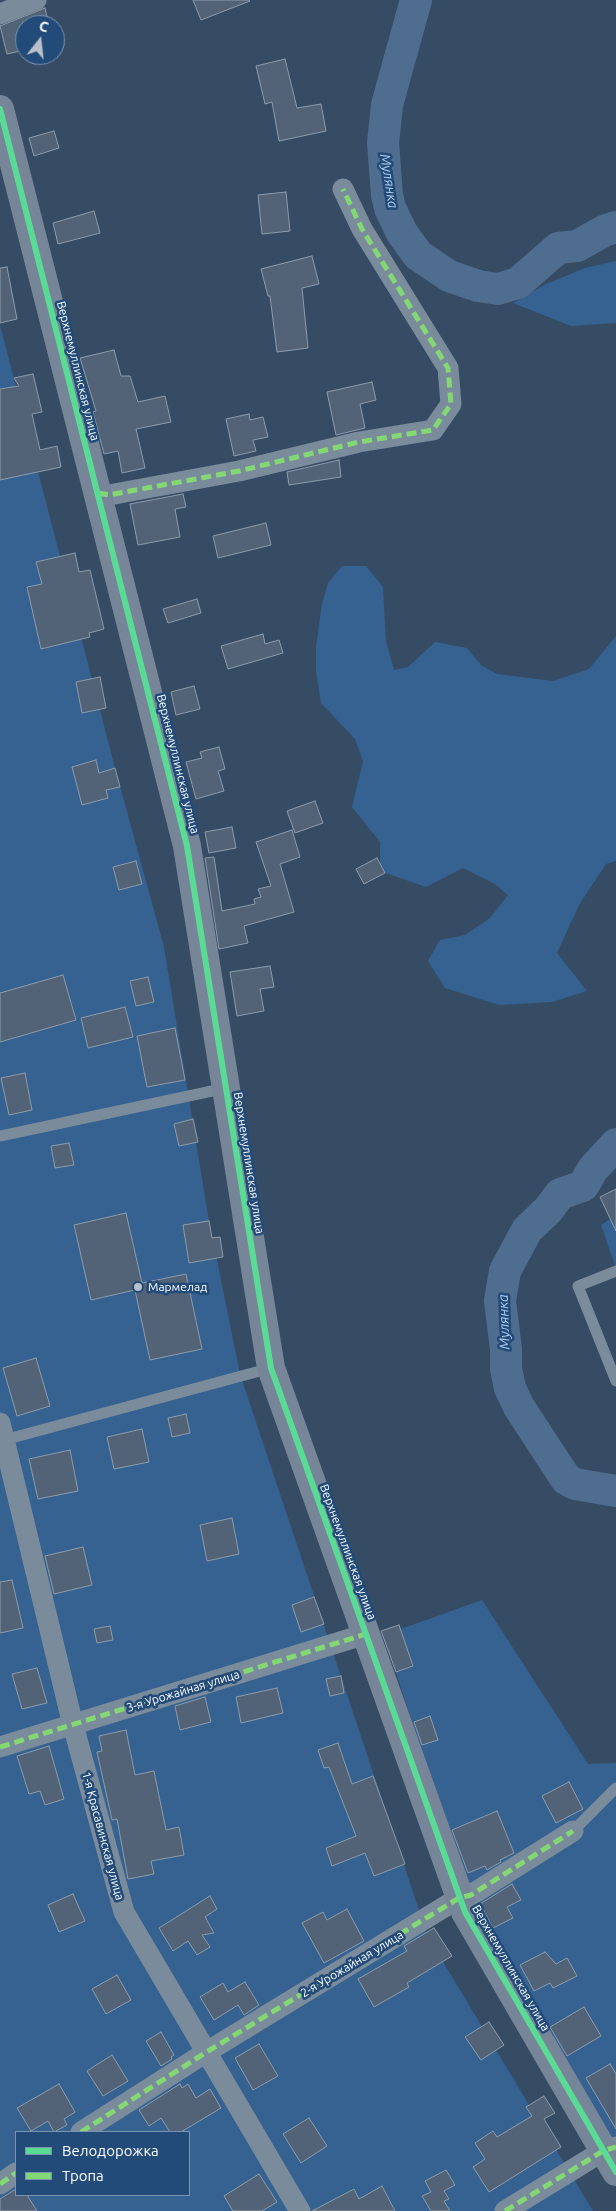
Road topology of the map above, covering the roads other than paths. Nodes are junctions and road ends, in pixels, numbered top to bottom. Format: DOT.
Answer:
graph roads {
  1 [pos="36,0"];
  2 [pos="0,14"];
  3 [pos="0,108"];
  4 [pos="343,189"];
  5 [pos="98,493"];
  6 [pos="226,1088"];
  7 [pos="0,1136"];
  8 [pos="616,1271"];
  9 [pos="271,1368"];
  10 [pos="616,1382"];
  11 [pos="2,1432"];
  12 [pos="366,1634"];
  13 [pos="73,1725"];
  14 [pos="0,1747"];
  15 [pos="616,1788"];
  16 [pos="574,1831"];
  17 [pos="459,1898"];
  18 [pos="205,2053"];
  19 [pos="83,2131"];
  20 [pos="612,2156"];
  21 [pos="15,2174"];
  22 [pos="0,2184"];
  23 [pos="300,2211"];
  24 [pos="505,2211"];
  1 -- 2 [label="street"];
  3 -- 5 [label="street, Верхнемуллинская улица"];
  4 -- 5 [label="street"];
  5 -- 6 [label="street, Верхнемуллинская улица"];
  6 -- 7 [label="lane"];
  6 -- 9 [label="street, Верхнемуллинская улица"];
  8 -- 10 [label="lane"];
  9 -- 11 [label="lane"];
  9 -- 12 [label="street, Верхнемуллинская улица"];
  11 -- 13 [label="street, 1-я Красавинская улица"];
  12 -- 13 [label="street, 3-я Урожайная улица"];
  12 -- 17 [label="street, Верхнемуллинская улица"];
  13 -- 14 [label="street, 3-я Урожайная улица"];
  13 -- 18 [label="street, 1-я Красавинская улица"];
  15 -- 16 [label="lane, 2-я Урожайная улица"];
  16 -- 17 [label="street, 2-я Урожайная улица"];
  17 -- 18 [label="street, 2-я Урожайная улица"];
  17 -- 20 [label="street, Верхнемуллинская улица"];
  18 -- 19 [label="street, 2-я Урожайная улица"];
  18 -- 23 [label="street, 1-я Красавинская улица"];
  20 -- 24 [label="street"];
  21 -- 22 [label="street"];
}
